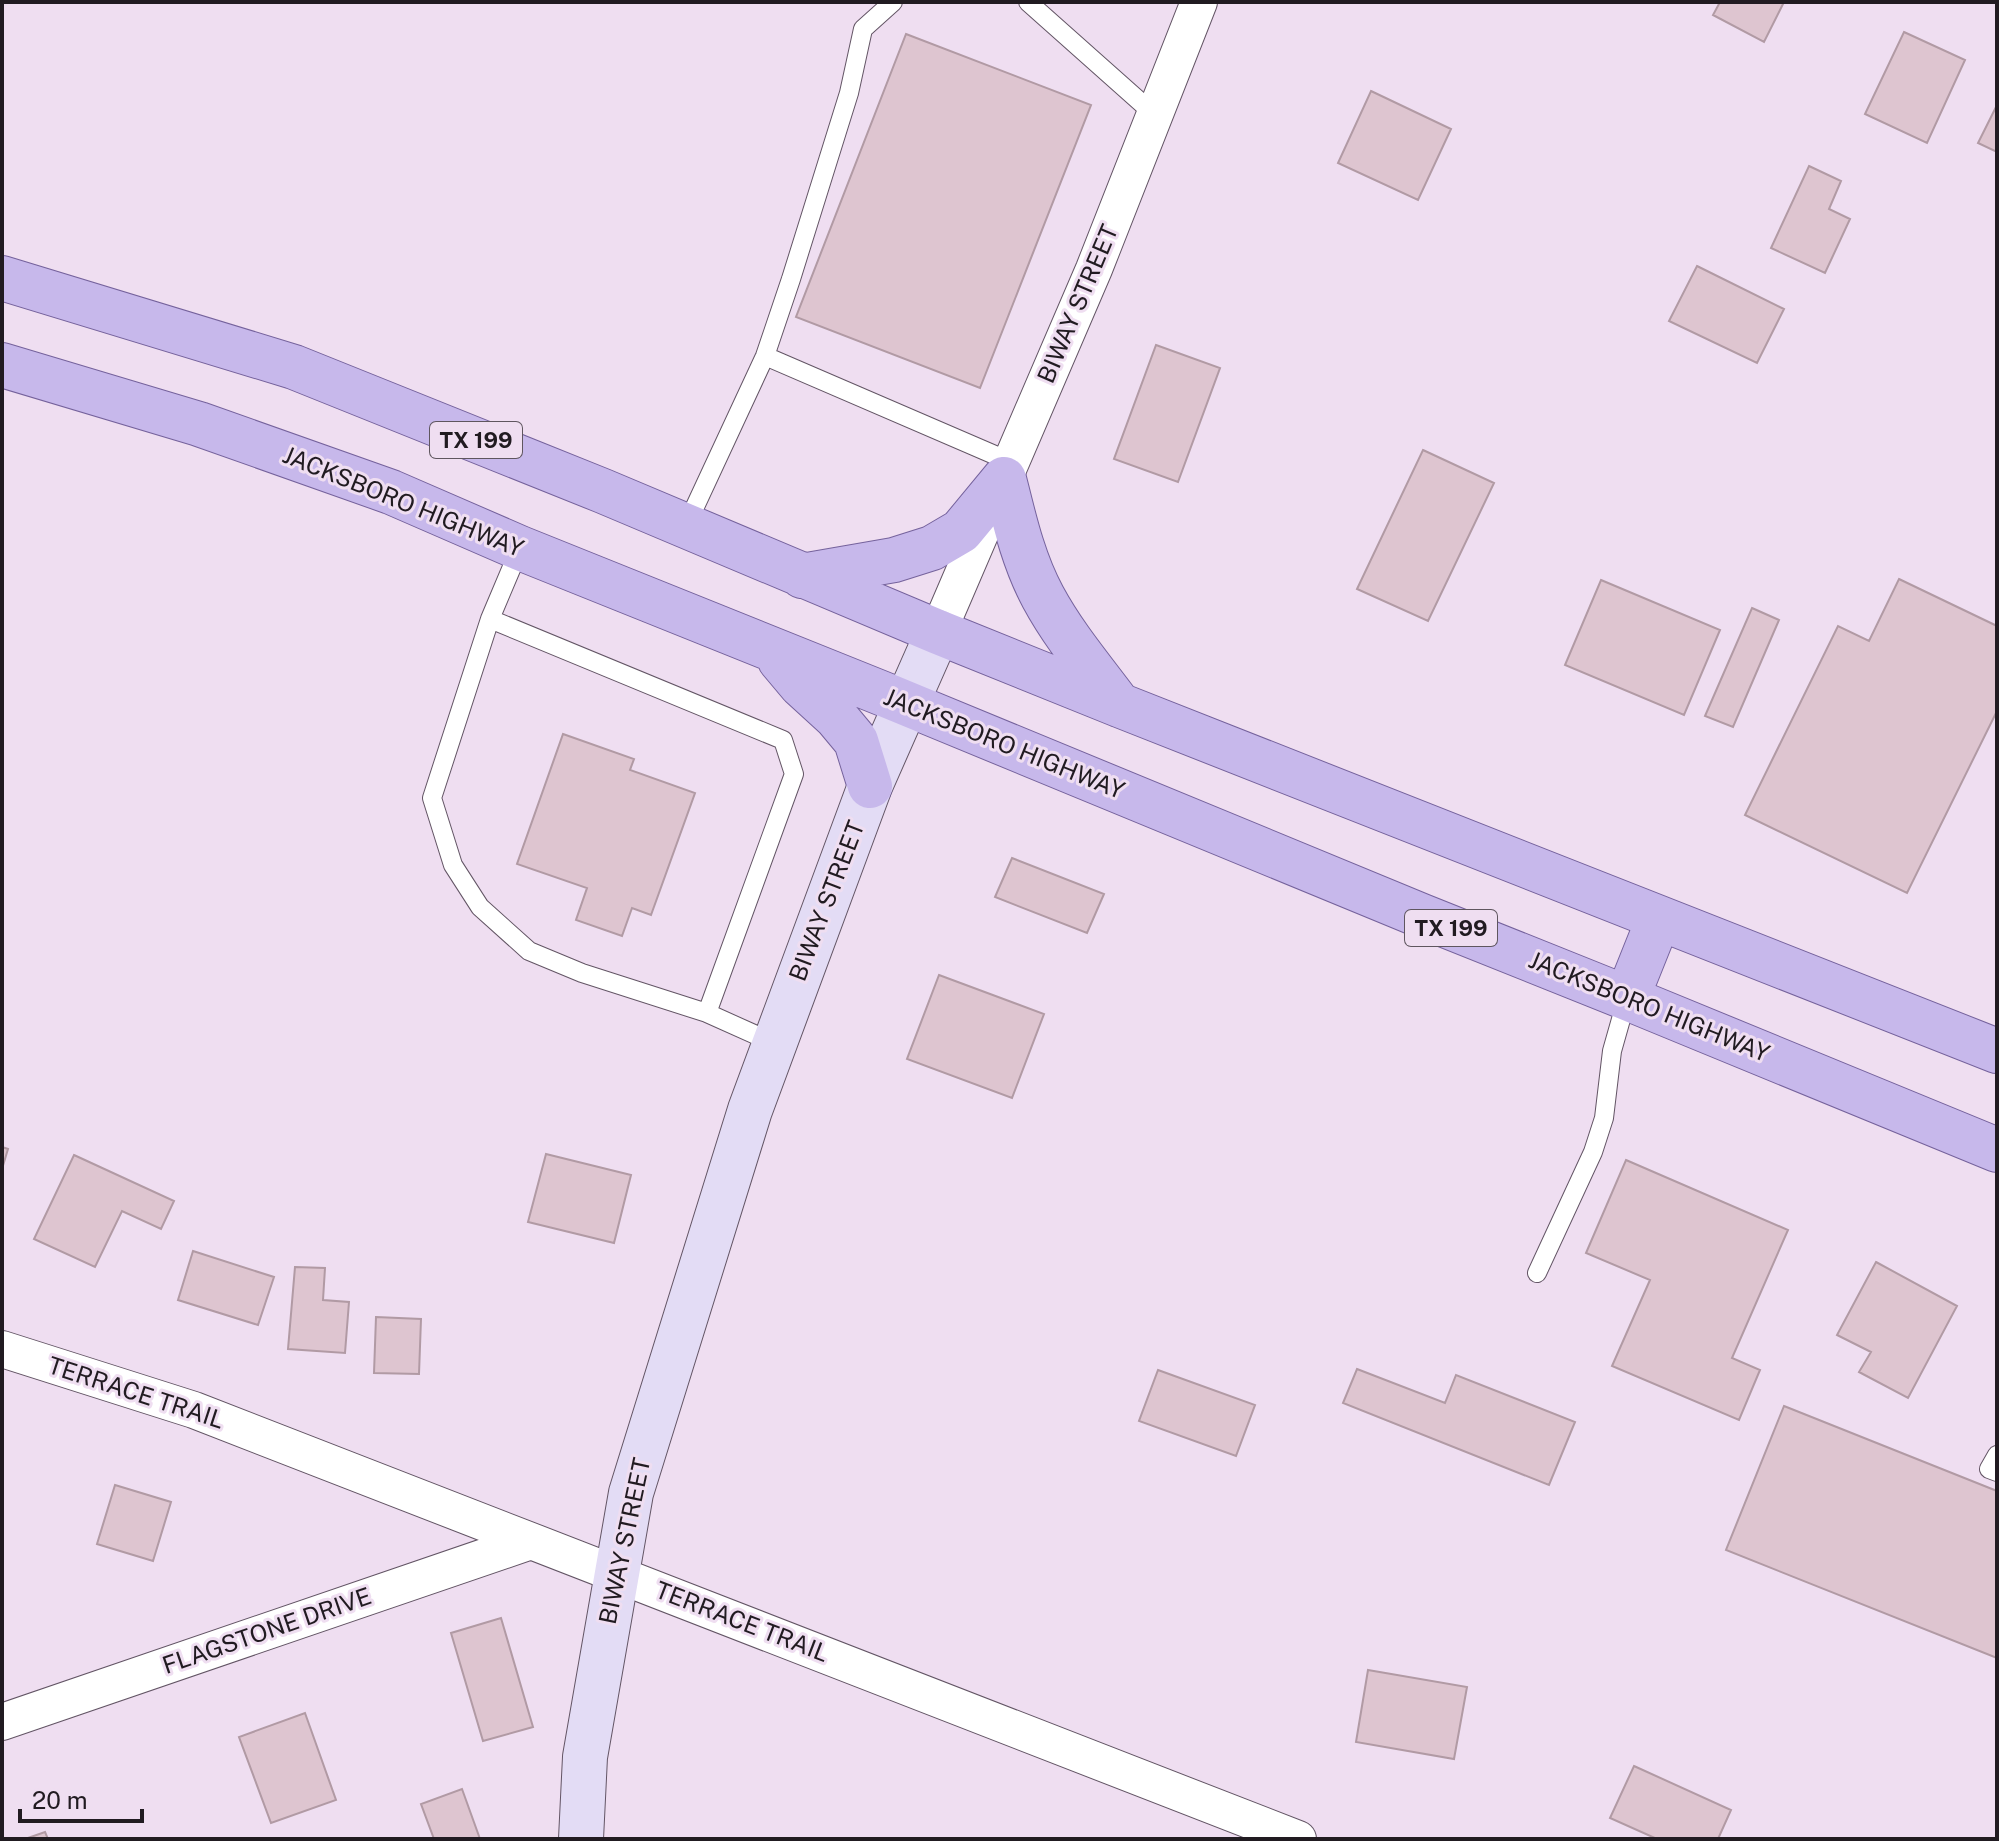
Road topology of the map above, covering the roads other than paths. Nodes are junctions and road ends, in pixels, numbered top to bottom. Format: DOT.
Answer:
graph roads {
  1 [pos="893,2"];
  2 [pos="1028,2"];
  3 [pos="1199,2"];
  4 [pos="1155,115"];
  5 [pos="2,278"];
  6 [pos="765,356"];
  7 [pos="2,365"];
  8 [pos="1007,470"];
  9 [pos="686,526"];
  10 [pos="520,548"];
  11 [pos="802,576"];
  12 [pos="490,619"];
  13 [pos="938,632"];
  14 [pos="770,649"];
  15 [pos="906,704"];
  16 [pos="1119,705"];
  17 [pos="870,786"];
  18 [pos="1659,918"];
  19 [pos="1627,998"];
  20 [pos="707,1013"];
  21 [pos="774,1043"];
  22 [pos="1997,1051"];
  23 [pos="1997,1150"];
  24 [pos="1537,1273"];
  25 [pos="2,1349"];
  26 [pos="1997,1455"];
  27 [pos="1997,1472"];
  28 [pos="531,1541"];
  29 [pos="617,1573"];
  30 [pos="2,1722"];
  31 [pos="581,1839"];
  32 [pos="1298,1839"];
  1 -- 6 [label="lane"];
  2 -- 4 [label="lane"];
  3 -- 4 [label="street, BIWAY STREET"];
  4 -- 8 [label="street, BIWAY STREET"];
  5 -- 9 [label="main road, TX 199"];
  6 -- 8 [label="lane"];
  6 -- 9 [label="lane"];
  7 -- 10 [label="main road, JACKSBORO HIGHWAY / TX 199"];
  8 -- 11 [label="main road"];
  8 -- 13 [label="street, BIWAY STREET"];
  8 -- 16 [label="main road"];
  9 -- 11 [label="main road, TX 199"];
  10 -- 12 [label="lane"];
  10 -- 14 [label="main road, JACKSBORO HIGHWAY / TX 199"];
  11 -- 13 [label="main road, TX 199"];
  12 -- 20 [label="lane"];
  12 -- 20 [label="lane"];
  13 -- 15 [label="street, BIWAY STREET"];
  13 -- 16 [label="main road, TX 199"];
  14 -- 15 [label="main road, JACKSBORO HIGHWAY / TX 199"];
  14 -- 17 [label="main road"];
  15 -- 17 [label="street, BIWAY STREET"];
  15 -- 19 [label="main road, JACKSBORO HIGHWAY / TX 199"];
  16 -- 18 [label="main road, TX 199"];
  17 -- 21 [label="street, BIWAY STREET"];
  18 -- 19 [label="main road"];
  18 -- 22 [label="main road, TX 199"];
  19 -- 23 [label="main road, JACKSBORO HIGHWAY / TX 199"];
  19 -- 24 [label="lane"];
  20 -- 21 [label="lane"];
  21 -- 29 [label="street, BIWAY STREET"];
  25 -- 28 [label="street, TERRACE TRAIL"];
  26 -- 27 [label="lane"];
  28 -- 29 [label="street, TERRACE TRAIL"];
  28 -- 30 [label="street, FLAGSTONE DRIVE"];
  29 -- 31 [label="street, BIWAY STREET"];
  29 -- 32 [label="street, TERRACE TRAIL"];
}
